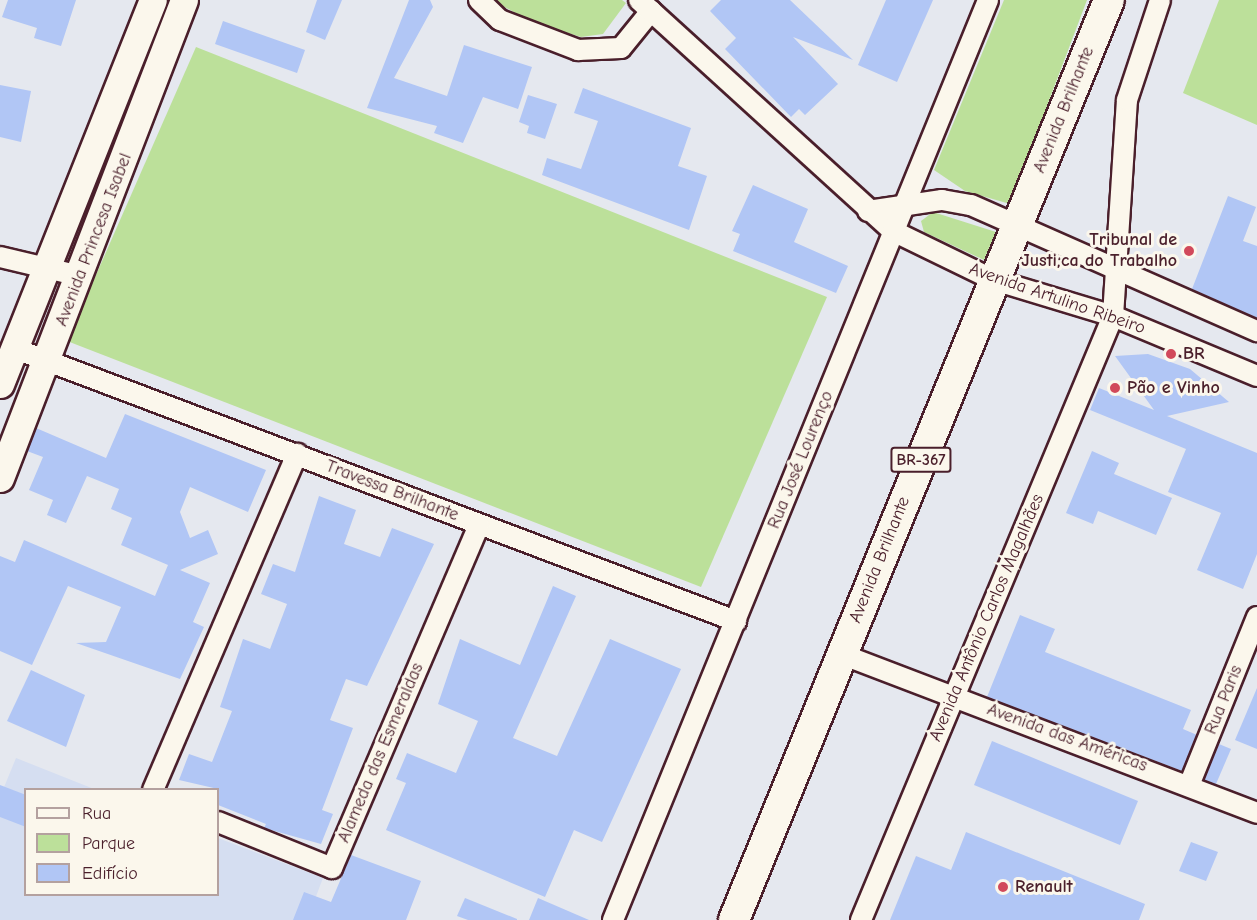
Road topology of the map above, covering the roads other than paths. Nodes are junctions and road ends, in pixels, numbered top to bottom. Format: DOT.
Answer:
graph roads {
  1 [pos="153,0"];
  2 [pos="184,0"];
  3 [pos="479,0"];
  4 [pos="988,0"];
  5 [pos="1109,0"];
  6 [pos="1160,0"];
  7 [pos="645,6"];
  8 [pos="905,202"];
  9 [pos="868,211"];
  10 [pos="1017,224"];
  11 [pos="893,231"];
  12 [pos="0,256"];
  13 [pos="49,268"];
  14 [pos="1112,271"];
  15 [pos="80,276"];
  16 [pos="994,280"];
  17 [pos="1113,316"];
  18 [pos="1257,331"];
  19 [pos="16,349"];
  20 [pos="48,361"];
  21 [pos="1257,376"];
  22 [pos="0,384"];
  23 [pos="297,454"];
  24 [pos="0,478"];
  25 [pos="479,525"];
  26 [pos="1257,617"];
  27 [pos="736,621"];
  28 [pos="841,654"];
  29 [pos="955,696"];
  30 [pos="1190,783"];
  31 [pos="153,788"];
  32 [pos="1257,813"];
  33 [pos="219,822"];
  34 [pos="866,918"];
  35 [pos="613,920"];
  36 [pos="734,920"];
  1 -- 13 [label="main road, Avenida Princesa Isabel"];
  2 -- 15 [label="main road, Avenida Princesa Isabel"];
  3 -- 7 [label="street"];
  4 -- 8 [label="street, Rua José Lourenço"];
  5 -- 10 [label="main road, Avenida Brilhante / BR-367"];
  6 -- 14 [label="street"];
  7 -- 9 [label="street, Avenida Artulino Ribeiro"];
  8 -- 9 [label="street"];
  8 -- 10 [label="street"];
  8 -- 11 [label="street, Rua José Lourenço"];
  9 -- 11 [label="street, Avenida Artulino Ribeiro"];
  10 -- 14 [label="street"];
  10 -- 16 [label="main road, Avenida Brilhante / BR-367"];
  11 -- 16 [label="street, Avenida Artulino Ribeiro"];
  11 -- 27 [label="street, Rua José Lourenço"];
  12 -- 13 [label="street"];
  13 -- 15 [label="street"];
  13 -- 19 [label="main road, Avenida Princesa Isabel"];
  14 -- 17 [label="street"];
  14 -- 18 [label="street"];
  15 -- 20 [label="main road, Avenida Princesa Isabel"];
  16 -- 17 [label="street, Avenida Artulino Ribeiro"];
  16 -- 28 [label="main road, Avenida Brilhante / BR-367"];
  17 -- 21 [label="street, Avenida Artulino Ribeiro"];
  17 -- 29 [label="street, Avenida Antônio Carlos Magalhães"];
  19 -- 20 [label="street, Travessa Brilhante"];
  19 -- 22 [label="main road, Avenida Princesa Isabel"];
  20 -- 23 [label="street, Travessa Brilhante"];
  20 -- 24 [label="main road, Avenida Princesa Isabel"];
  23 -- 25 [label="street, Travessa Brilhante"];
  23 -- 31 [label="street"];
  25 -- 27 [label="street, Travessa Brilhante"];
  25 -- 33 [label="street, Alameda das Esmeraldas"];
  26 -- 30 [label="street, Rua Paris"];
  27 -- 35 [label="street, Rua José Lourenço"];
  28 -- 29 [label="street, Avenida das Américas"];
  28 -- 36 [label="main road, Avenida Brilhante / BR-367"];
  29 -- 30 [label="street, Avenida das Américas"];
  29 -- 34 [label="street, Avenida Antônio Carlos Magalhães"];
  30 -- 32 [label="street, Avenida das Américas"];
}
